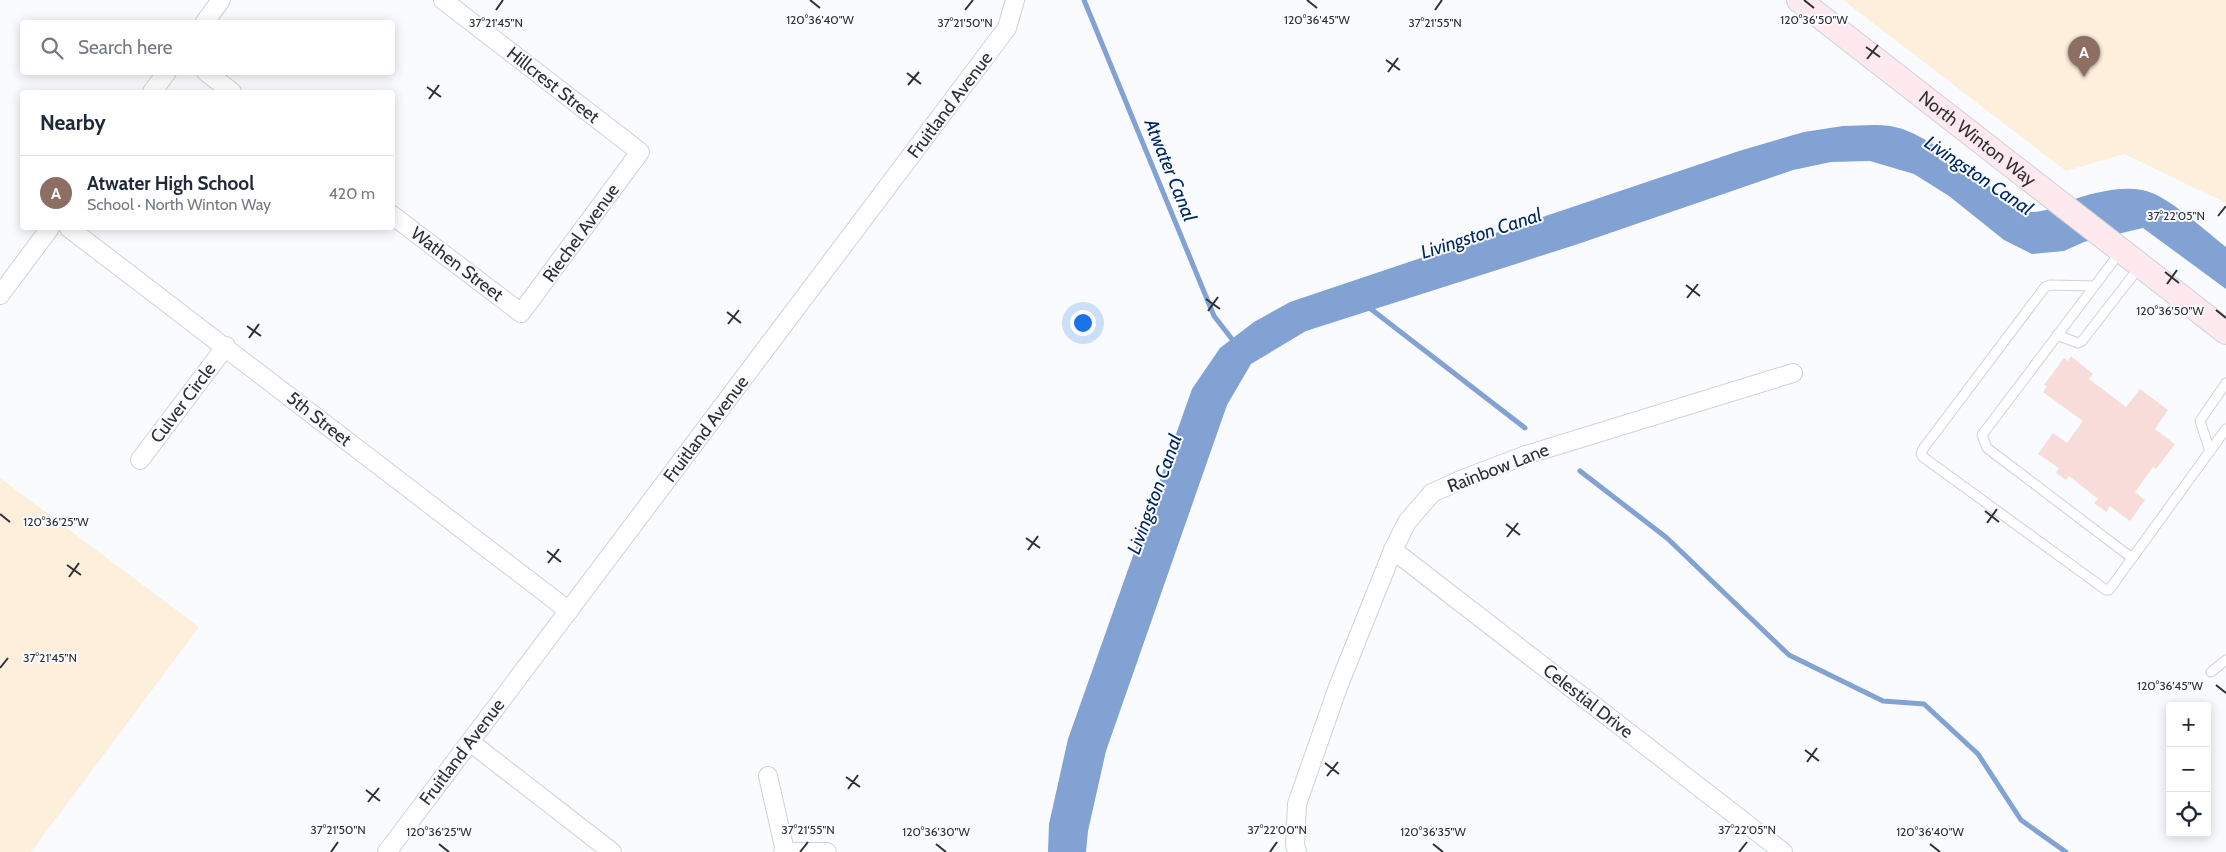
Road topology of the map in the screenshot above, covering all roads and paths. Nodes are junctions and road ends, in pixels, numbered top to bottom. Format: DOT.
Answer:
graph roads {
  1 [pos="221,0"];
  2 [pos="443,0"];
  3 [pos="1015,0"];
  4 [pos="1799,0"];
  5 [pos="206,20"];
  6 [pos="165,75"];
  7 [pos="210,75"];
  8 [pos="154,90"];
  9 [pos="229,90"];
  10 [pos="640,152"];
  11 [pos="395,217"];
  12 [pos="49,230"];
  13 [pos="71,230"];
  14 [pos="2117,246"];
  15 [pos="2141,265"];
  16 [pos="2094,286"];
  17 [pos="0,295"];
  18 [pos="521,313"];
  19 [pos="2226,332"];
  20 [pos="2057,335"];
  21 [pos="226,346"];
  22 [pos="1793,373"];
  23 [pos="2226,383"];
  24 [pos="2226,429"];
  25 [pos="2210,451"];
  26 [pos="140,460"];
  27 [pos="1393,550"];
  28 [pos="2132,558"];
  29 [pos="569,611"];
  30 [pos="2226,660"];
  31 [pos="2211,672"];
  32 [pos="470,742"];
  33 [pos="768,776"];
  34 [pos="388,852"];
  35 [pos="612,852"];
  36 [pos="784,852"];
  37 [pos="827,852"];
  38 [pos="1297,852"];
  39 [pos="1783,852"];
  1 -- 5 [label="street"];
  2 -- 10 [label="street, Hillcrest Street"];
  3 -- 29 [label="street, Fruitland Avenue"];
  4 -- 14 [label="main road, North Winton Way"];
  6 -- 8 [label="street"];
  7 -- 9 [label="street"];
  10 -- 18 [label="street, Riechel Avenue"];
  11 -- 18 [label="street, Wathen Street"];
  12 -- 17 [label="street"];
  13 -- 21 [label="street, 5th Street"];
  14 -- 15 [label="main road, North Winton Way"];
  14 -- 16 [label="lane"];
  15 -- 19 [label="main road, North Winton Way"];
  15 -- 20 [label="lane"];
  16 -- 20 [label="lane"];
  16 -- 28 [label="lane"];
  20 -- 28 [label="lane"];
  21 -- 26 [label="street, Culver Circle"];
  21 -- 29 [label="street, 5th Street"];
  22 -- 27 [label="street, Rainbow Lane"];
  23 -- 25 [label="lane"];
  24 -- 25 [label="lane"];
  25 -- 28 [label="lane"];
  27 -- 38 [label="street, Rainbow Lane"];
  27 -- 39 [label="street, Celestial Drive"];
  29 -- 32 [label="street, Fruitland Avenue"];
  30 -- 31 [label="lane"];
  32 -- 34 [label="street, Fruitland Avenue"];
  32 -- 35 [label="street"];
  33 -- 36 [label="street"];
  36 -- 37 [label="street"];
}
